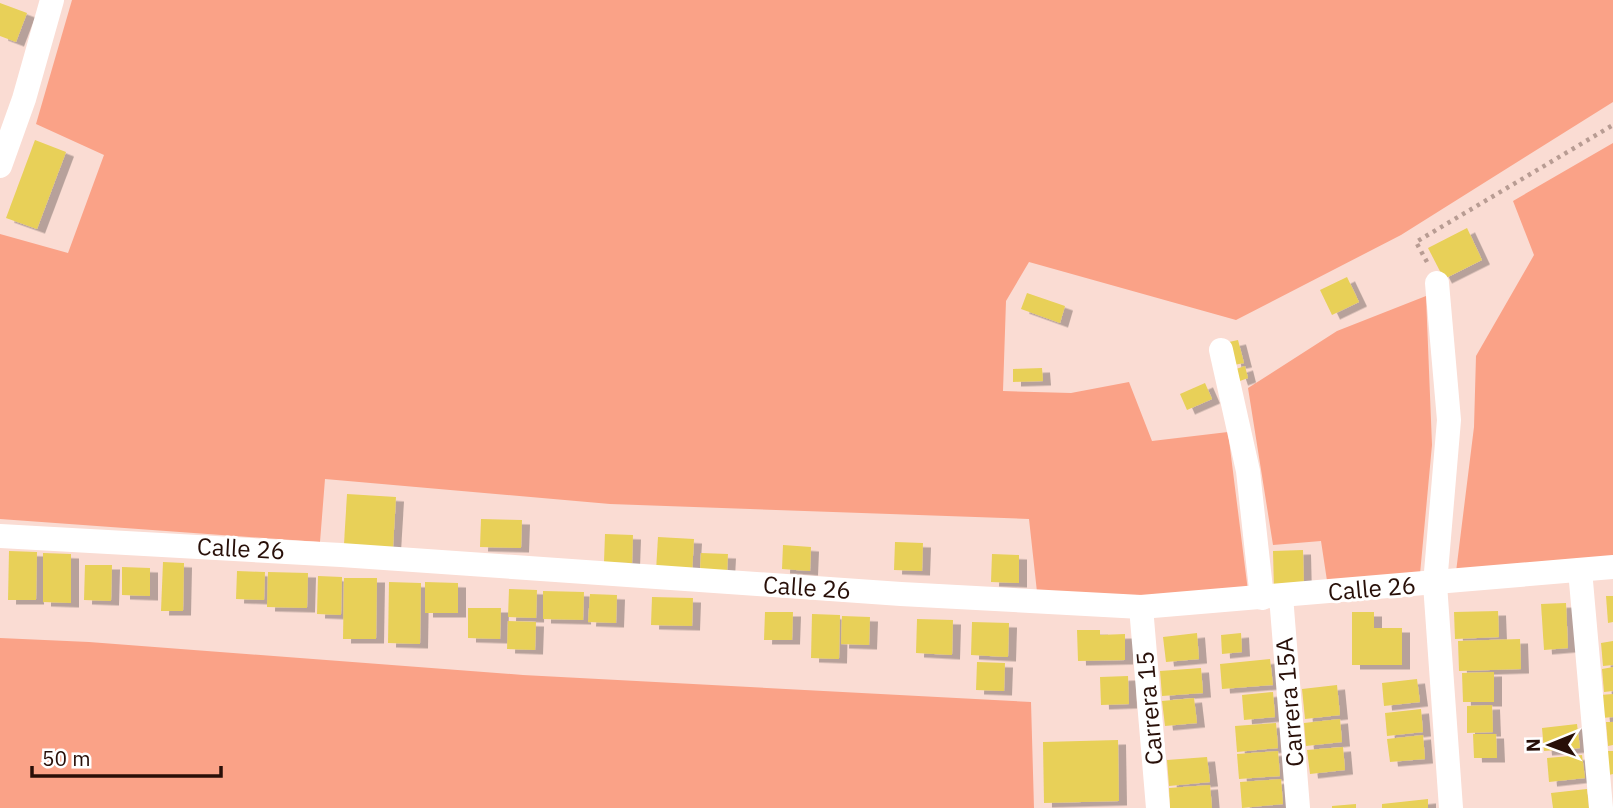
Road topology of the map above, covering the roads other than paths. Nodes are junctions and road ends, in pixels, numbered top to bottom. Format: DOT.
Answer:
graph roads {
  1 [pos="52,0"];
  2 [pos="0,166"];
  3 [pos="1437,283"];
  4 [pos="1221,350"];
  5 [pos="0,536"];
  6 [pos="1613,567"];
  7 [pos="1580,570"];
  8 [pos="1435,584"];
  9 [pos="1272,597"];
  10 [pos="1142,607"];
  11 [pos="1158,808"];
  12 [pos="1298,808"];
  13 [pos="1451,808"];
  14 [pos="1601,808"];
  1 -- 2 [label="street"];
  3 -- 8 [label="street"];
  4 -- 9 [label="street, Carrera 15A"];
  5 -- 10 [label="street, Calle 26"];
  6 -- 7 [label="street, Calle 26"];
  7 -- 8 [label="street, Calle 26"];
  7 -- 14 [label="street"];
  8 -- 9 [label="street, Calle 26"];
  8 -- 13 [label="street"];
  9 -- 10 [label="street, Calle 26"];
  9 -- 12 [label="street, Carrera 15A"];
  10 -- 11 [label="street, Carrera 15"];
}
